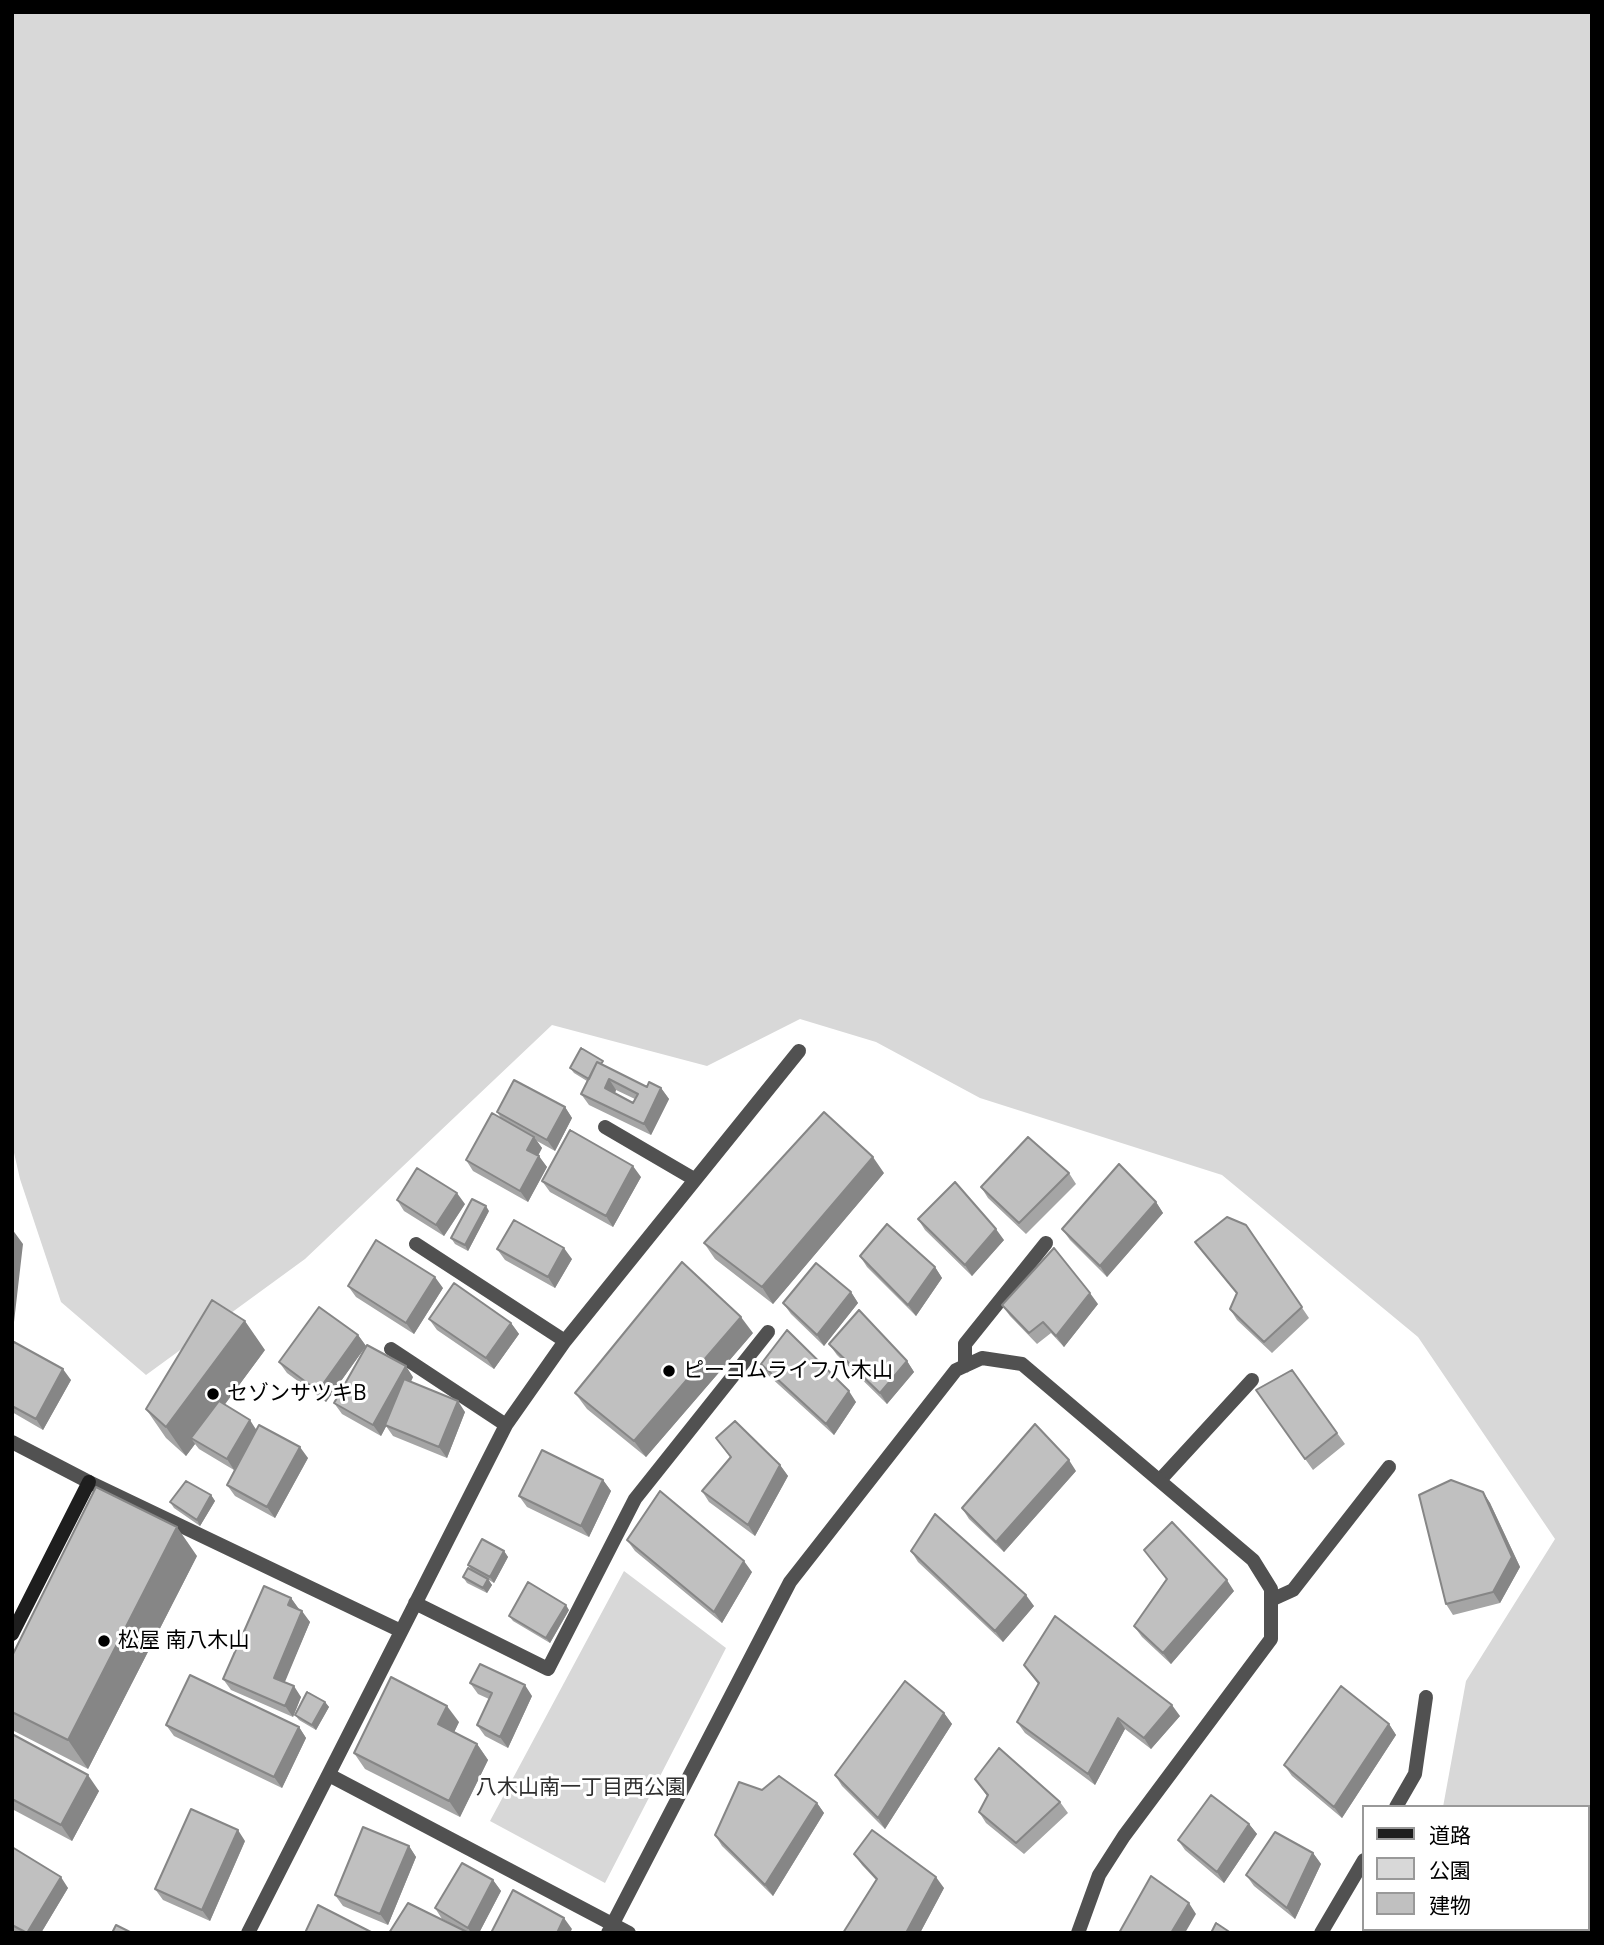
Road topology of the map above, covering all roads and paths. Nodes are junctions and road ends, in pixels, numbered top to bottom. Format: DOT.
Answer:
graph roads {
  1 [pos="799,1051"];
  2 [pos="605,1127"];
  3 [pos="694,1179"];
  4 [pos="1046,1242"];
  5 [pos="416,1244"];
  6 [pos="768,1332"];
  7 [pos="565,1341"];
  8 [pos="391,1349"];
  9 [pos="965,1366"];
  10 [pos="1252,1380"];
  11 [pos="506,1425"];
  12 [pos="12,1442"];
  13 [pos="1389,1467"];
  14 [pos="1160,1480"];
  15 [pos="89,1482"];
  16 [pos="1271,1600"];
  17 [pos="415,1603"];
  18 [pos="401,1631"];
  19 [pos="12,1634"];
  20 [pos="1426,1697"];
  21 [pos="329,1774"];
  22 [pos="1397,1805"];
  23 [pos="1362,1863"];
  24 [pos="610,1928"];
  25 [pos="248,1933"];
  26 [pos="629,1933"];
  27 [pos="1078,1933"];
  28 [pos="1321,1933"];
  1 -- 3 [label="street"];
  2 -- 3 [label="street"];
  3 -- 7 [label="street"];
  4 -- 9 [label="street"];
  5 -- 7 [label="street"];
  6 -- 17 [label="street"];
  7 -- 11 [label="street"];
  8 -- 11 [label="street"];
  9 -- 14 [label="street"];
  9 -- 24 [label="street"];
  10 -- 14 [label="street"];
  11 -- 17 [label="street"];
  12 -- 15 [label="street"];
  13 -- 16 [label="street"];
  14 -- 16 [label="street"];
  15 -- 18 [label="street"];
  15 -- 19 [label="street"];
  16 -- 27 [label="street"];
  17 -- 18 [label="street"];
  18 -- 21 [label="street"];
  20 -- 22 [label="street"];
  21 -- 24 [label="street"];
  21 -- 25 [label="street"];
  23 -- 28 [label="street"];
  24 -- 26 [label="street"];
}
